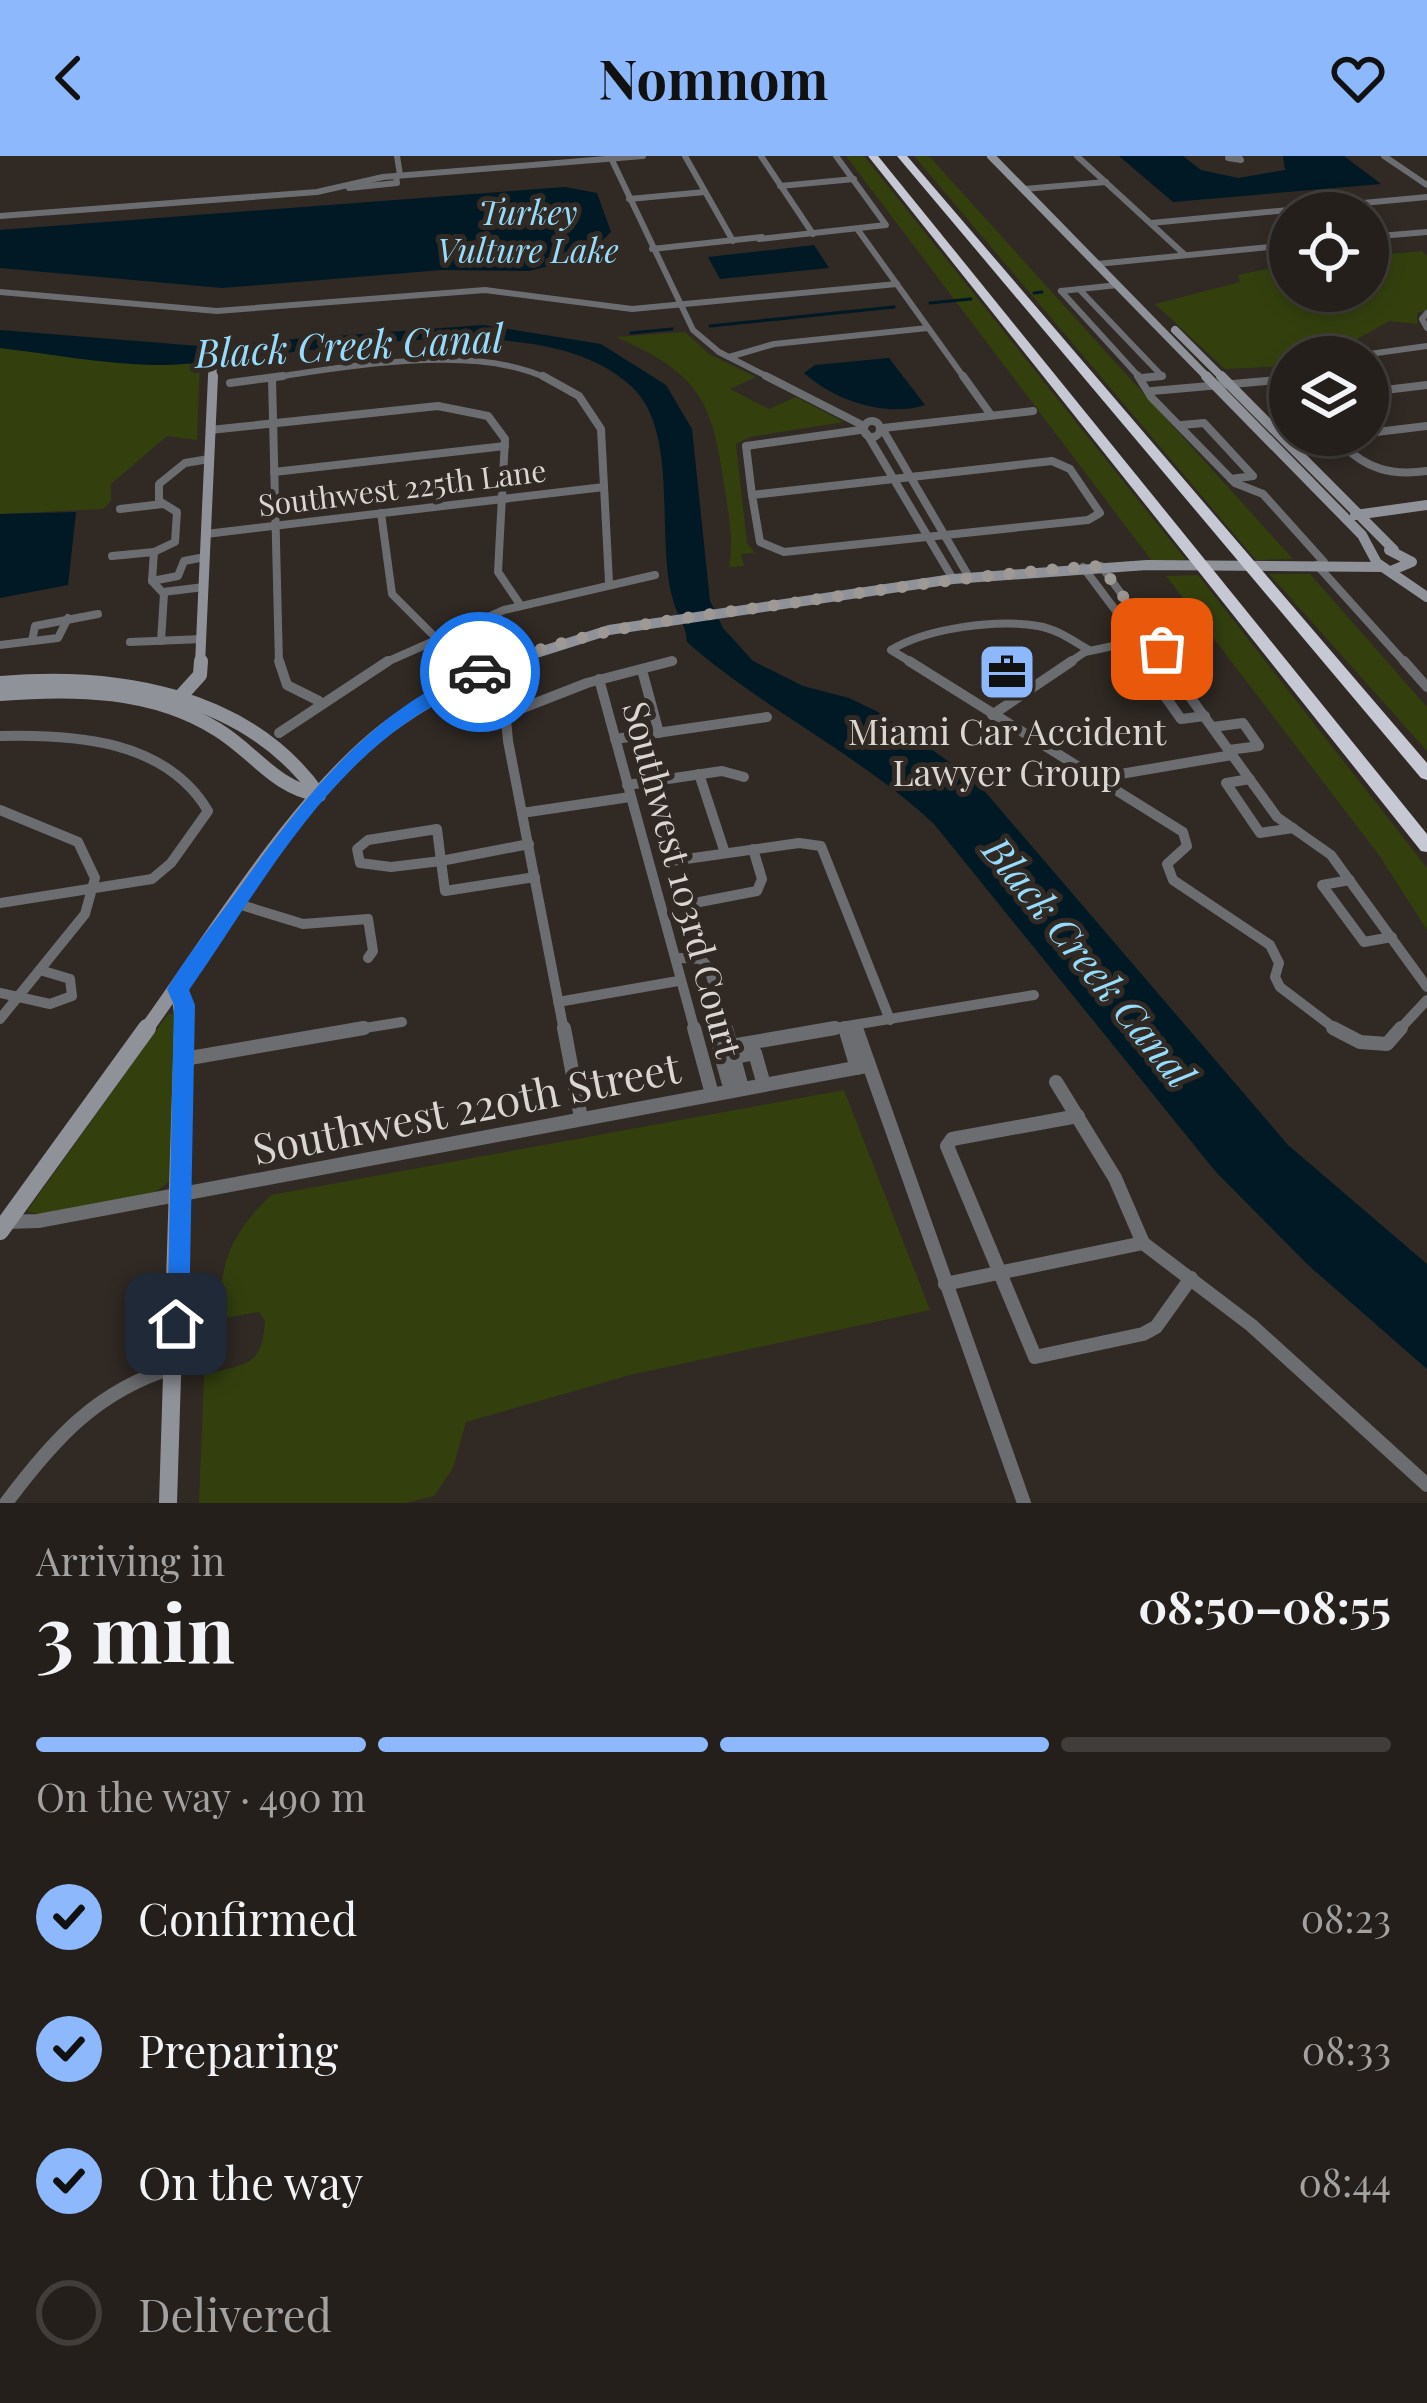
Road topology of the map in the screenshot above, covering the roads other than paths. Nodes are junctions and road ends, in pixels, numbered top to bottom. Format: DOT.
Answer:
graph roads {
  1 [pos="397,156"];
  2 [pos="643,156"];
  3 [pos="685,156"];
  4 [pos="761,156"];
  5 [pos="836,156"];
  6 [pos="873,156"];
  7 [pos="902,156"];
  8 [pos="991,156"];
  9 [pos="1003,156"];
  10 [pos="1077,156"];
  11 [pos="1384,156"];
  12 [pos="611,158"];
  13 [pos="398,176"];
  14 [pos="854,179"];
  15 [pos="1106,182"];
  16 [pos="1427,185"];
  17 [pos="780,186"];
  18 [pos="1029,189"];
  19 [pos="706,192"];
  20 [pos="1427,197"];
  21 [pos="629,199"];
  22 [pos="1389,202"];
  23 [pos="1269,215"];
  24 [pos="0,216"];
  25 [pos="1151,224"];
  26 [pos="858,230"];
  27 [pos="1427,232"];
  28 [pos="813,234"];
  29 [pos="1389,235"];
  30 [pos="734,242"];
  31 [pos="1269,247"];
  32 [pos="652,249"];
  33 [pos="1185,255"];
  34 [pos="1103,263"];
  35 [pos="897,284"];
  36 [pos="1118,285"];
  37 [pos="1079,289"];
  38 [pos="0,292"];
  39 [pos="680,305"];
  40 [pos="1426,313"];
  41 [pos="928,328"];
  42 [pos="1427,328"];
  43 [pos="1121,333"];
  44 [pos="1100,335"];
  45 [pos="1427,346"];
  46 [pos="1389,351"];
  47 [pos="729,357"];
  48 [pos="213,365"];
  49 [pos="272,378"];
  50 [pos="1141,378"];
  51 [pos="1269,380"];
  52 [pos="230,383"];
  53 [pos="1200,384"];
  54 [pos="1222,384"];
  55 [pos="1427,385"];
  56 [pos="1169,389"];
  57 [pos="1389,390"];
  58 [pos="1155,391"];
  59 [pos="1033,411"];
  60 [pos="991,416"];
  61 [pos="273,423"];
  62 [pos="1183,425"];
  63 [pos="1427,426"];
  64 [pos="883,429"];
  65 [pos="210,430"];
  66 [pos="863,430"];
  67 [pos="1389,430"];
  68 [pos="505,446"];
  69 [pos="1357,456"];
  70 [pos="209,459"];
  71 [pos="1427,471"];
  72 [pos="274,472"];
  73 [pos="910,477"];
  74 [pos="893,479"];
  75 [pos="1231,479"];
  76 [pos="604,487"];
  77 [pos="752,495"];
  78 [pos="501,499"];
  79 [pos="166,503"];
  80 [pos="1427,505"];
  81 [pos="120,508"];
  82 [pos="381,513"];
  83 [pos="1358,514"];
  84 [pos="1344,516"];
  85 [pos="275,526"];
  86 [pos="942,531"];
  87 [pos="206,534"];
  88 [pos="926,534"];
  89 [pos="154,552"];
  90 [pos="112,556"];
  91 [pos="205,556"];
  92 [pos="1405,559"];
  93 [pos="1427,560"];
  94 [pos="1326,562"];
  95 [pos="1379,562"];
  96 [pos="1101,566"];
  97 [pos="1083,567"];
  98 [pos="655,575"];
  99 [pos="969,577"];
  100 [pos="171,578"];
  101 [pos="953,579"];
  102 [pos="152,581"];
  103 [pos="609,582"];
  104 [pos="204,587"];
  105 [pos="176,590"];
  106 [pos="163,592"];
  107 [pos="1427,593"];
  108 [pos="1120,594"];
  109 [pos="1104,596"];
  110 [pos="519,603"];
  111 [pos="98,614"];
  112 [pos="68,618"];
  113 [pos="1147,629"];
  114 [pos="1131,631"];
  115 [pos="433,635"];
  116 [pos="202,640"];
  117 [pos="32,641"];
  118 [pos="161,641"];
  119 [pos="130,642"];
  120 [pos="1127,643"];
  121 [pos="0,645"];
  122 [pos="1089,650"];
  123 [pos="1157,651"];
  124 [pos="673,661"];
  125 [pos="642,670"];
  126 [pos="470,677"];
  127 [pos="599,679"];
  128 [pos="1180,681"];
  129 [pos="0,683"];
  130 [pos="1427,687"];
  131 [pos="0,694"];
  132 [pos="184,696"];
  133 [pos="1362,697"];
  134 [pos="319,701"];
  135 [pos="171,707"];
  136 [pos="510,713"];
  137 [pos="992,715"];
  138 [pos="1204,716"];
  139 [pos="767,717"];
  140 [pos="1213,727"];
  141 [pos="279,733"];
  142 [pos="659,733"];
  143 [pos="0,736"];
  144 [pos="615,739"];
  145 [pos="1231,753"];
  146 [pos="1427,764"];
  147 [pos="699,774"];
  148 [pos="1427,774"];
  149 [pos="744,777"];
  150 [pos="1097,778"];
  151 [pos="1250,779"];
  152 [pos="628,791"];
  153 [pos="319,794"];
  154 [pos="6,812"];
  155 [pos="522,813"];
  156 [pos="0,822"];
  157 [pos="1293,828"];
  158 [pos="529,844"];
  159 [pos="1427,846"];
  160 [pos="753,849"];
  161 [pos="725,853"];
  162 [pos="441,858"];
  163 [pos="673,861"];
  164 [pos="535,878"];
  165 [pos="1350,880"];
  166 [pos="93,890"];
  167 [pos="0,903"];
  168 [pos="238,904"];
  169 [pos="684,905"];
  170 [pos="1392,938"];
  171 [pos="368,958"];
  172 [pos="680,958"];
  173 [pos="40,970"];
  174 [pos="678,981"];
  175 [pos="1427,987"];
  176 [pos="178,989"];
  177 [pos="0,993"];
  178 [pos="1034,995"];
  179 [pos="19,997"];
  180 [pos="1427,1000"];
  181 [pos="558,1002"];
  182 [pos="0,1019"];
  183 [pos="890,1020"];
  184 [pos="401,1022"];
  185 [pos="850,1026"];
  186 [pos="728,1050"];
  187 [pos="184,1059"];
  188 [pos="862,1067"];
  189 [pos="1056,1082"];
  190 [pos="764,1084"];
  191 [pos="736,1089"];
  192 [pos="712,1094"];
  193 [pos="1078,1115"];
  194 [pos="581,1118"];
  195 [pos="181,1195"];
  196 [pos="3,1227"];
  197 [pos="1143,1243"];
  198 [pos="1000,1273"];
  199 [pos="1191,1278"];
  200 [pos="945,1284"];
  201 [pos="175,1367"];
  202 [pos="1427,1485"];
  203 [pos="6,1503"];
  204 [pos="168,1503"];
  205 [pos="1024,1503"];
  1 -- 13 [label="street"];
  2 -- 12 [label="street"];
  3 -- 19 [label="street"];
  4 -- 17 [label="street"];
  5 -- 14 [label="street"];
  6 -- 159 [label="highway"];
  7 -- 133 [label="highway"];
  8 -- 18 [label="street"];
  9 -- 18 [label="street"];
  10 -- 15 [label="street"];
  11 -- 16 [label="street"];
  12 -- 13 [label="street"];
  12 -- 21 [label="street"];
  13 -- 24 [label="street"];
  14 -- 17 [label="street"];
  14 -- 26 [label="street"];
  15 -- 18 [label="street"];
  15 -- 25 [label="street"];
  17 -- 28 [label="street"];
  18 -- 34 [label="street"];
  19 -- 21 [label="street"];
  19 -- 30 [label="street"];
  20 -- 22 [label="street"];
  21 -- 32 [label="street"];
  23 -- 25 [label="street"];
  25 -- 33 [label="street"];
  26 -- 28 [label="street"];
  26 -- 35 [label="street"];
  27 -- 29 [label="street"];
  28 -- 30 [label="street"];
  30 -- 32 [label="street"];
  31 -- 33 [label="street"];
  32 -- 39 [label="street"];
  33 -- 34 [label="street"];
  34 -- 36 [label="street"];
  34 -- 54 [label="street"];
  35 -- 39 [label="street"];
  35 -- 41 [label="street"];
  36 -- 37 [label="street"];
  36 -- 54 [label="street"];
  37 -- 43 [label="street"];
  37 -- 44 [label="street"];
  38 -- 39 [label="street"];
  39 -- 47 [label="street"];
  40 -- 42 [label="street"];
  41 -- 47 [label="street"];
  41 -- 60 [label="street"];
  43 -- 44 [label="street"];
  43 -- 50 [label="street"];
  44 -- 50 [label="street"];
  45 -- 46 [label="street"];
  47 -- 66 [label="street"];
  48 -- 65 [label="street"];
  49 -- 52 [label="street"];
  49 -- 61 [label="street"];
  49 -- 76 [label="street"];
  50 -- 58 [label="street"];
  51 -- 54 [label="street"];
  53 -- 54 [label="street"];
  53 -- 56 [label="street"];
  53 -- 58 [label="street"];
  54 -- 56 [label="street"];
  54 -- 83 [label="street"];
  54 -- 84 [label="street"];
  55 -- 57 [label="street"];
  56 -- 58 [label="street"];
  58 -- 62 [label="street"];
  59 -- 60 [label="street"];
  60 -- 64 [label="street"];
  61 -- 65 [label="street"];
  61 -- 68 [label="street"];
  61 -- 72 [label="street"];
  62 -- 75 [label="street"];
  62 -- 75 [label="street"];
  63 -- 67 [label="street"];
  64 -- 66 [label="street"];
  64 -- 73 [label="street"];
  65 -- 70 [label="street"];
  66 -- 74 [label="street"];
  66 -- 77 [label="street"];
  68 -- 72 [label="street"];
  68 -- 78 [label="street"];
  69 -- 71 [label="street"];
  70 -- 79 [label="street"];
  70 -- 87 [label="street"];
  72 -- 85 [label="street"];
  73 -- 74 [label="street"];
  73 -- 86 [label="street"];
  73 -- 86 [label="street"];
  74 -- 77 [label="street"];
  74 -- 88 [label="street"];
  75 -- 94 [label="street"];
  76 -- 78 [label="street, Southwest 225th Lane"];
  76 -- 103 [label="street"];
  77 -- 88 [label="street"];
  78 -- 82 [label="street, Southwest 225th Lane"];
  78 -- 110 [label="street"];
  79 -- 81 [label="street"];
  79 -- 89 [label="street"];
  80 -- 83 [label="street"];
  82 -- 85 [label="street, Southwest 225th Lane"];
  82 -- 115 [label="street"];
  83 -- 84 [label="street"];
  83 -- 92 [label="street"];
  84 -- 95 [label="street"];
  85 -- 87 [label="street, Southwest 225th Lane"];
  85 -- 134 [label="street"];
  86 -- 88 [label="street"];
  86 -- 99 [label="street"];
  87 -- 91 [label="street"];
  88 -- 101 [label="street"];
  89 -- 90 [label="street"];
  89 -- 102 [label="street"];
  91 -- 100 [label="street"];
  91 -- 104 [label="street"];
  92 -- 93 [label="street"];
  92 -- 95 [label="street"];
  92 -- 95 [label="street"];
  92 -- 107 [label="street"];
  94 -- 95 [label="street"];
  94 -- 96 [label="street"];
  94 -- 130 [label="street"];
  95 -- 107 [label="street"];
  96 -- 97 [label="street"];
  96 -- 108 [label="street"];
  97 -- 99 [label="street"];
  97 -- 109 [label="street"];
  98 -- 103 [label="street"];
  99 -- 101 [label="street"];
  100 -- 102 [label="street"];
  100 -- 105 [label="street"];
  101 -- 126 [label="street"];
  102 -- 106 [label="street"];
  103 -- 110 [label="street"];
  104 -- 105 [label="street"];
  104 -- 116 [label="street"];
  105 -- 106 [label="street"];
  106 -- 118 [label="street"];
  108 -- 109 [label="street"];
  108 -- 113 [label="street"];
  109 -- 114 [label="street"];
  110 -- 115 [label="street"];
  111 -- 112 [label="street"];
  112 -- 117 [label="street"];
  112 -- 117 [label="street"];
  113 -- 114 [label="street"];
  113 -- 123 [label="street"];
  114 -- 120 [label="street"];
  115 -- 134 [label="street"];
  116 -- 118 [label="street"];
  116 -- 132 [label="street"];
  117 -- 121 [label="street"];
  118 -- 119 [label="street"];
  120 -- 122 [label="street"];
  120 -- 123 [label="street"];
  122 -- 137 [label="street"];
  122 -- 137 [label="street"];
  123 -- 128 [label="street"];
  124 -- 125 [label="street, Southwest 103rd Court"];
  125 -- 127 [label="street, Southwest 103rd Court"];
  125 -- 142 [label="street"];
  126 -- 136 [label="street"];
  126 -- 153 [label="street"];
  127 -- 136 [label="street, Southwest 103rd Court"];
  127 -- 144 [label="street, Southwest 103rd Court"];
  128 -- 138 [label="street"];
  128 -- 138 [label="street"];
  129 -- 132 [label="street"];
  131 -- 135 [label="street"];
  132 -- 135 [label="street"];
  132 -- 153 [label="street"];
  133 -- 146 [label="highway"];
  133 -- 148 [label="highway"];
  134 -- 141 [label="street"];
  135 -- 153 [label="street"];
  136 -- 155 [label="street"];
  137 -- 150 [label="street"];
  138 -- 140 [label="street"];
  139 -- 142 [label="street"];
  140 -- 145 [label="street"];
  140 -- 145 [label="street"];
  142 -- 144 [label="street"];
  143 -- 166 [label="street"];
  144 -- 152 [label="street, Southwest 103rd Court"];
  145 -- 150 [label="street"];
  145 -- 151 [label="street"];
  147 -- 149 [label="street"];
  147 -- 152 [label="street"];
  147 -- 161 [label="street"];
  150 -- 180 [label="street"];
  151 -- 157 [label="street"];
  151 -- 157 [label="street"];
  152 -- 155 [label="street"];
  152 -- 174 [label="street, Southwest 103rd Court"];
  153 -- 168 [label="street"];
  154 -- 156 [label="street"];
  154 -- 166 [label="street"];
  155 -- 158 [label="street"];
  157 -- 165 [label="street"];
  158 -- 162 [label="street"];
  158 -- 164 [label="street"];
  160 -- 161 [label="street"];
  160 -- 169 [label="street"];
  160 -- 183 [label="street"];
  161 -- 163 [label="street"];
  162 -- 162 [label="street"];
  162 -- 164 [label="street"];
  164 -- 181 [label="street"];
  165 -- 170 [label="street"];
  165 -- 170 [label="street"];
  166 -- 167 [label="street"];
  166 -- 173 [label="street"];
  168 -- 171 [label="street"];
  168 -- 176 [label="street"];
  170 -- 175 [label="street"];
  172 -- 186 [label="street"];
  173 -- 179 [label="street"];
  173 -- 179 [label="street"];
  174 -- 181 [label="street"];
  174 -- 192 [label="street, Southwest 103rd Court"];
  176 -- 187 [label="street"];
  176 -- 196 [label="street"];
  177 -- 179 [label="street"];
  178 -- 183 [label="street"];
  179 -- 182 [label="street"];
  181 -- 194 [label="street"];
  183 -- 185 [label="street"];
  184 -- 187 [label="street"];
  185 -- 186 [label="street"];
  185 -- 188 [label="street"];
  186 -- 190 [label="street"];
  186 -- 191 [label="street"];
  187 -- 195 [label="street"];
  188 -- 190 [label="street, Southwest 220th Street"];
  188 -- 200 [label="street"];
  189 -- 193 [label="street"];
  190 -- 191 [label="street, Southwest 220th Street"];
  191 -- 192 [label="street, Southwest 220th Street"];
  192 -- 194 [label="street, Southwest 220th Street"];
  193 -- 197 [label="street"];
  193 -- 198 [label="street"];
  194 -- 195 [label="street, Southwest 220th Street"];
  195 -- 196 [label="street, Southwest 220th Street"];
  195 -- 201 [label="street"];
  197 -- 198 [label="street"];
  197 -- 199 [label="street"];
  198 -- 199 [label="street"];
  198 -- 200 [label="street"];
  199 -- 202 [label="street"];
  200 -- 205 [label="street"];
  201 -- 203 [label="street"];
  201 -- 204 [label="street"];
}
